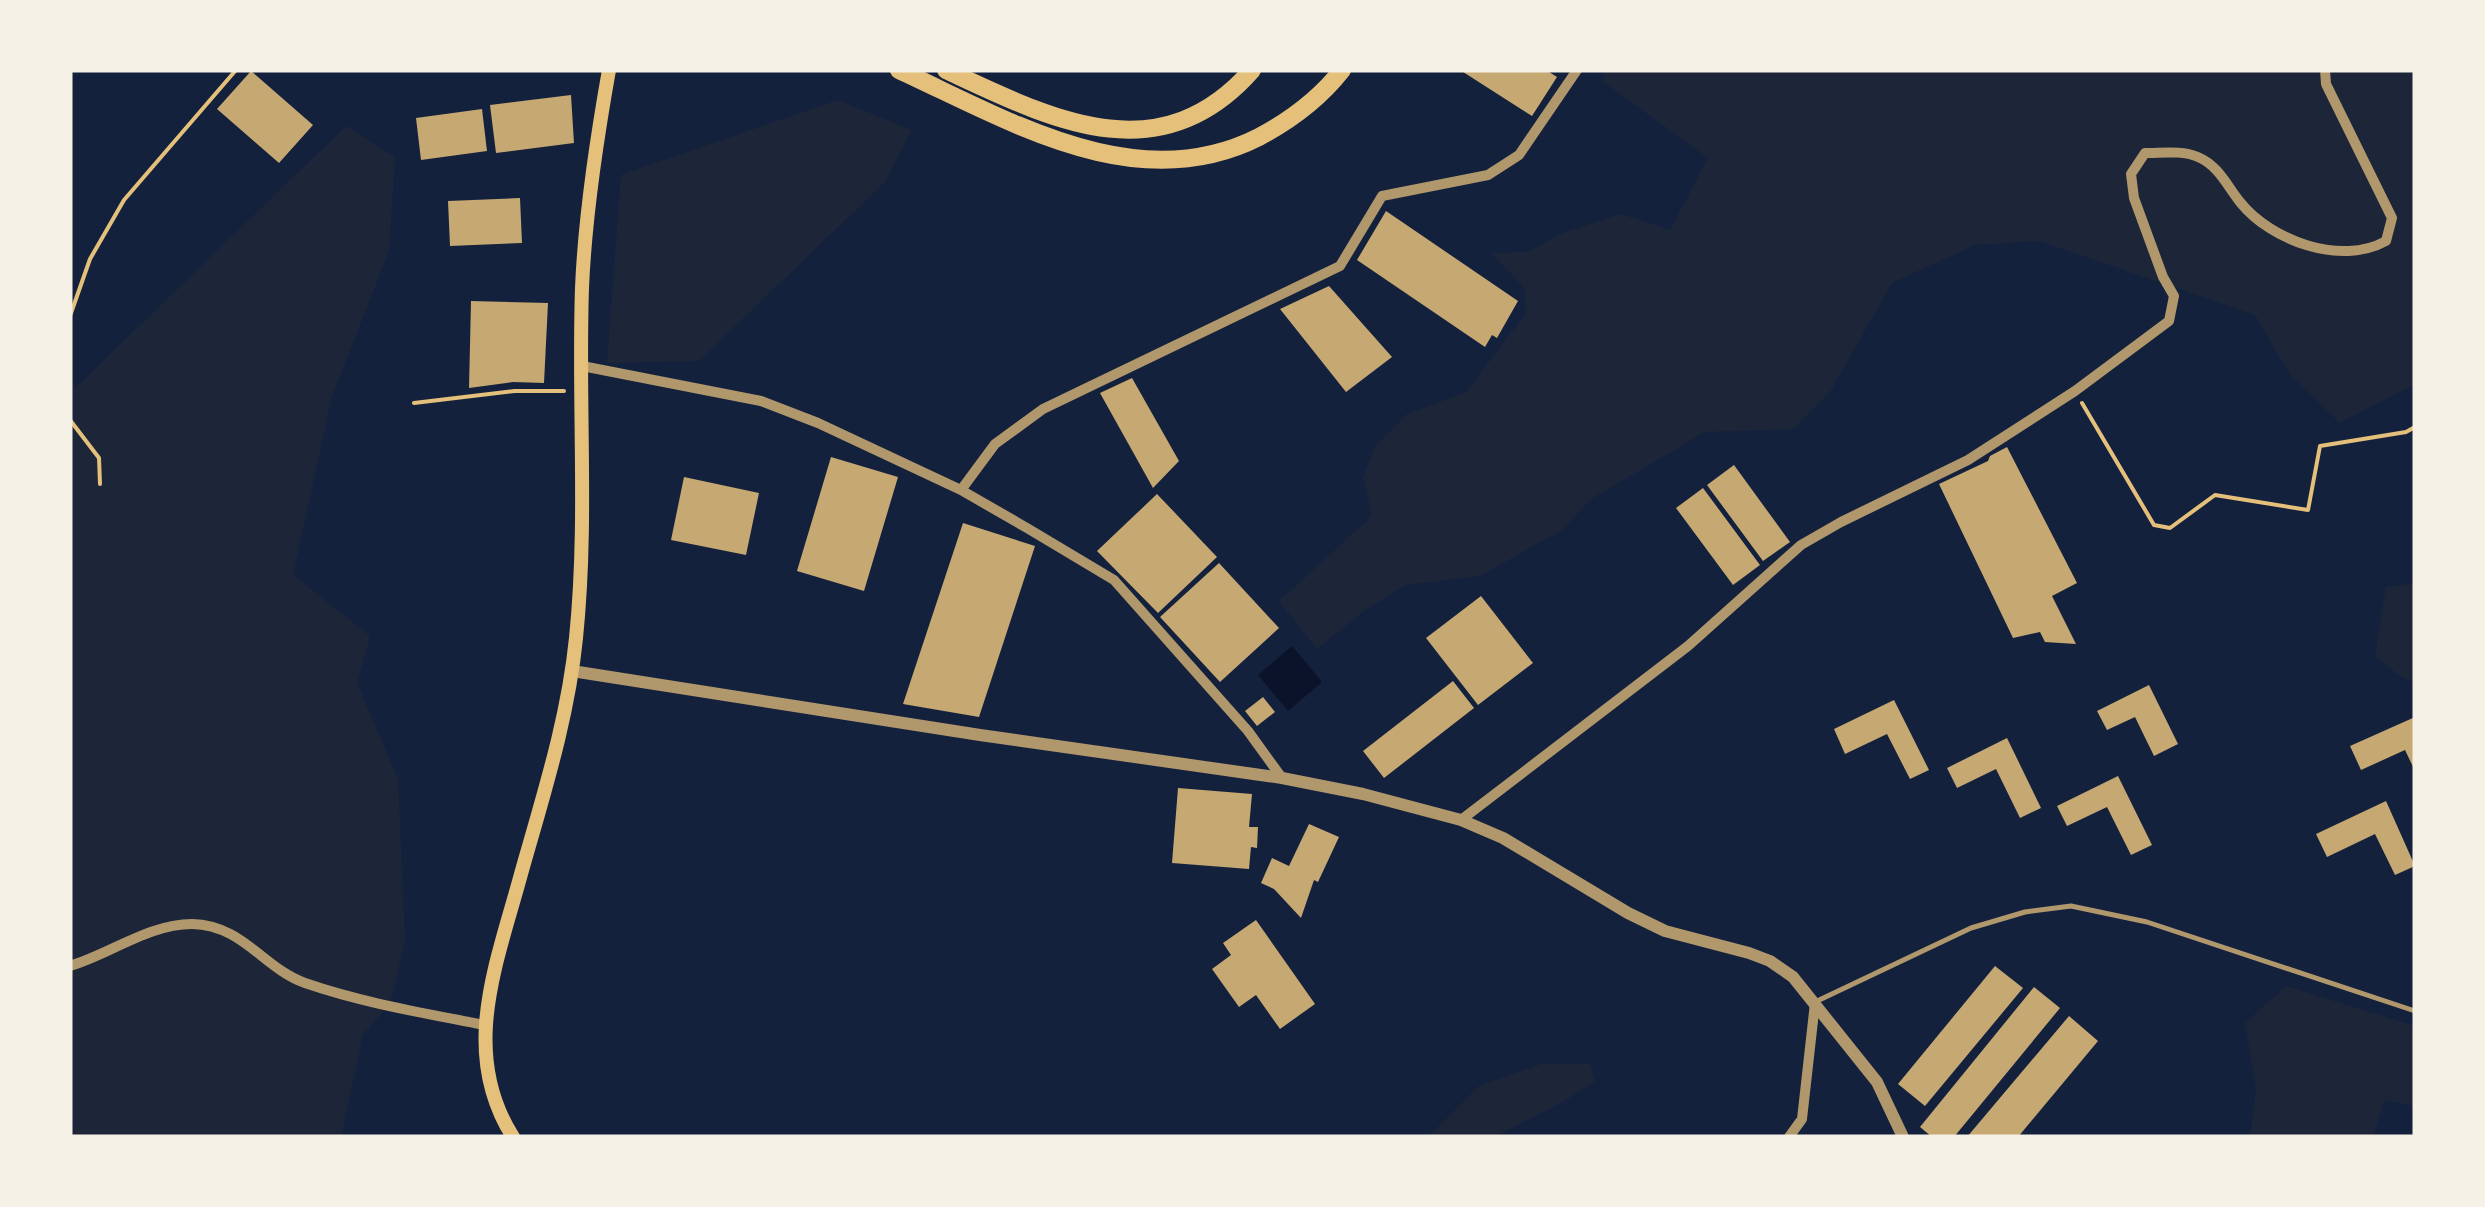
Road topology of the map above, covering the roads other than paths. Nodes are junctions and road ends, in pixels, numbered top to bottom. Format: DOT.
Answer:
graph roads {
  1 [pos="609,70"];
  2 [pos="900,70"];
  3 [pos="946,70"];
  4 [pos="1252,70"];
  5 [pos="1342,70"];
  6 [pos="1577,70"];
  7 [pos="2326,70"];
  8 [pos="582,366"];
  9 [pos="961,490"];
  10 [pos="572,672"];
  11 [pos="1282,778"];
  12 [pos="1461,820"];
  13 [pos="70,966"];
  14 [pos="1815,1002"];
  15 [pos="2415,1011"];
  16 [pos="484,1026"];
  17 [pos="513,1137"];
  18 [pos="1790,1137"];
  19 [pos="1903,1137"];
  1 -- 8 [label="main road"];
  2 -- 5 [label="highway"];
  3 -- 4 [label="highway"];
  6 -- 9 [label="street"];
  7 -- 12 [label="street"];
  8 -- 9 [label="street"];
  8 -- 10 [label="main road"];
  9 -- 11 [label="street"];
  10 -- 11 [label="street"];
  10 -- 16 [label="main road"];
  11 -- 12 [label="street"];
  12 -- 14 [label="street"];
  13 -- 16 [label="street"];
  14 -- 15 [label="lane"];
  14 -- 18 [label="street"];
  14 -- 19 [label="street"];
  16 -- 17 [label="main road"];
}
